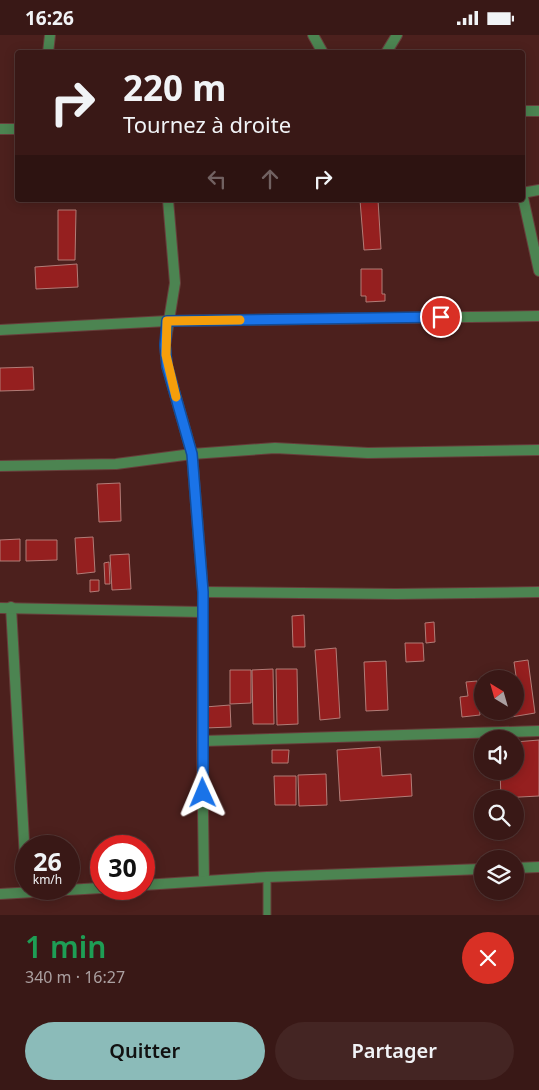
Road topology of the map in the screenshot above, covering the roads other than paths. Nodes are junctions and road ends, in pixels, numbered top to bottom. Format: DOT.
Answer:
graph roads {
  1 [pos="50,35"];
  2 [pos="313,35"];
  3 [pos="398,35"];
  4 [pos="48,50"];
  5 [pos="321,50"];
  6 [pos="388,50"];
  7 [pos="525,111"];
  8 [pos="539,111"];
  9 [pos="0,129"];
  10 [pos="15,129"];
  11 [pos="539,190"];
  12 [pos="525,192"];
  13 [pos="168,202"];
  14 [pos="524,202"];
  15 [pos="539,271"];
  16 [pos="539,316"];
  17 [pos="167,321"];
  18 [pos="0,330"];
  19 [pos="539,449"];
  20 [pos="192,454"];
  21 [pos="0,466"];
  22 [pos="203,592"];
  23 [pos="539,592"];
  24 [pos="12,607"];
  25 [pos="0,608"];
  26 [pos="202,612"];
  27 [pos="539,731"];
  28 [pos="202,741"];
  29 [pos="24,835"];
  30 [pos="539,867"];
  31 [pos="524,868"];
  32 [pos="474,869"];
  33 [pos="266,877"];
  34 [pos="204,881"];
  35 [pos="155,884"];
  36 [pos="15,892"];
  37 [pos="0,894"];
  38 [pos="267,915"];
  1 -- 4 [label="street"];
  2 -- 5 [label="street"];
  3 -- 6 [label="street"];
  7 -- 8 [label="street"];
  9 -- 10 [label="street"];
  11 -- 12 [label="street"];
  13 -- 17 [label="street"];
  14 -- 15 [label="street"];
  16 -- 17 [label="street"];
  17 -- 18 [label="street"];
  17 -- 20 [label="street"];
  19 -- 20 [label="street"];
  20 -- 21 [label="street"];
  20 -- 22 [label="street"];
  22 -- 23 [label="street"];
  22 -- 26 [label="street"];
  24 -- 25 [label="street"];
  24 -- 26 [label="street"];
  24 -- 29 [label="street"];
  26 -- 28 [label="street"];
  27 -- 28 [label="street"];
  28 -- 34 [label="street"];
  30 -- 31 [label="street"];
  32 -- 33 [label="street"];
  33 -- 34 [label="street"];
  33 -- 38 [label="lane"];
  34 -- 35 [label="street"];
  36 -- 37 [label="street"];
}
